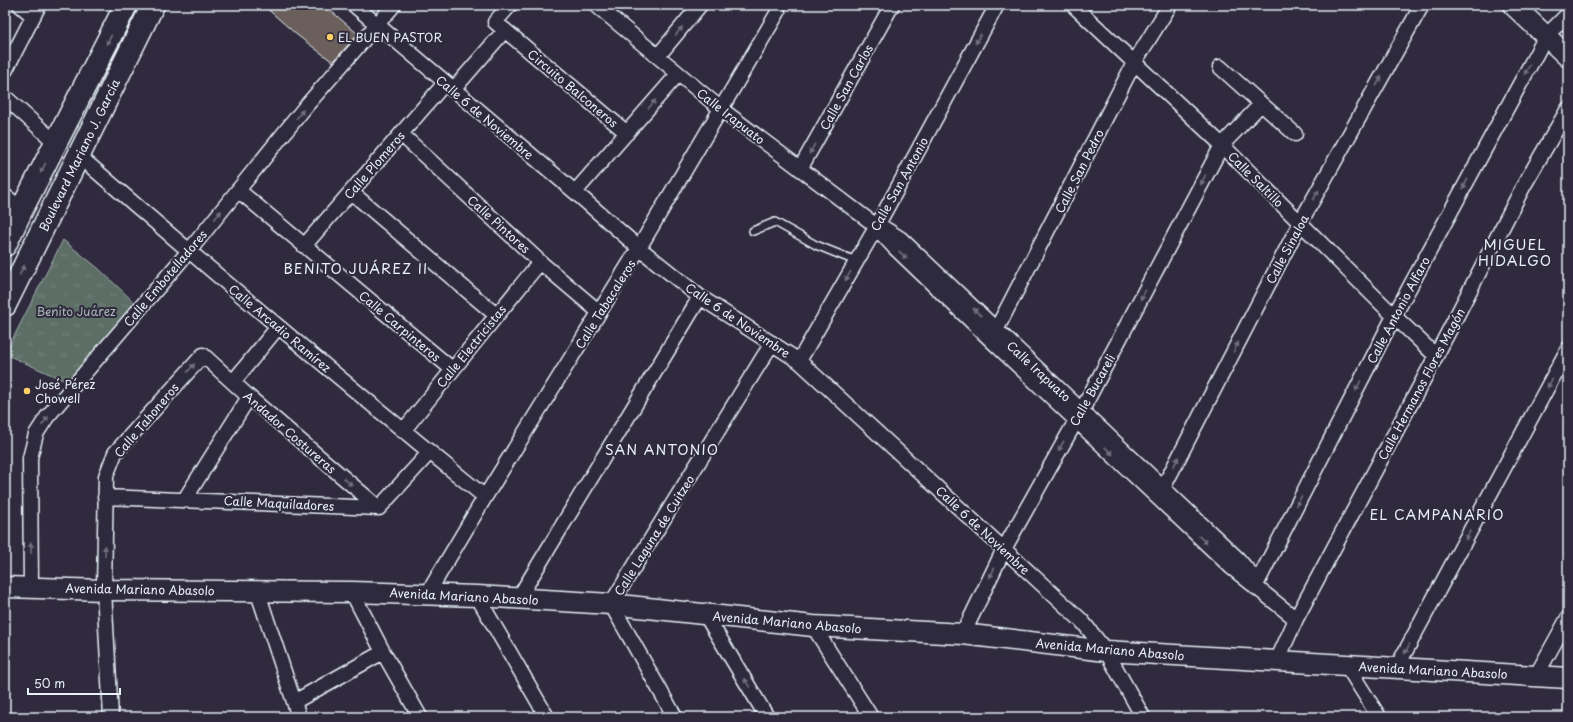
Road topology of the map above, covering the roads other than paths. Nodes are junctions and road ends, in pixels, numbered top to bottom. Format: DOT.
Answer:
graph roads {
  1 [pos="20,5"];
  2 [pos="126,5"];
  3 [pos="153,5"];
  4 [pos="354,5"];
  5 [pos="394,5"];
  6 [pos="510,5"];
  7 [pos="596,5"];
  8 [pos="700,5"];
  9 [pos="892,5"];
  10 [pos="997,5"];
  11 [pos="1073,5"];
  12 [pos="1170,5"];
  13 [pos="1422,5"];
  14 [pos="1513,5"];
  15 [pos="36,10"];
  16 [pos="778,12"];
  17 [pos="1568,14"];
  18 [pos="377,24"];
  19 [pos="505,30"];
  20 [pos="1546,36"];
  21 [pos="658,56"];
  22 [pos="1568,57"];
  23 [pos="1134,63"];
  24 [pos="1220,67"];
  25 [pos="5,71"];
  26 [pos="678,74"];
  27 [pos="449,86"];
  28 [pos="5,97"];
  29 [pos="1261,104"];
  30 [pos="721,109"];
  31 [pos="1568,109"];
  32 [pos="627,133"];
  33 [pos="401,134"];
  34 [pos="1295,134"];
  35 [pos="56,143"];
  36 [pos="1222,146"];
  37 [pos="79,156"];
  38 [pos="800,169"];
  39 [pos="238,190"];
  40 [pos="351,192"];
  41 [pos="575,192"];
  42 [pos="5,196"];
  43 [pos="22,209"];
  44 [pos="1300,223"];
  45 [pos="875,224"];
  46 [pos="753,231"];
  47 [pos="5,245"];
  48 [pos="304,246"];
  49 [pos="639,248"];
  50 [pos="189,251"];
  51 [pos="856,261"];
  52 [pos="540,262"];
  53 [pos="700,297"];
  54 [pos="5,305"];
  55 [pos="600,312"];
  56 [pos="496,315"];
  57 [pos="1394,316"];
  58 [pos="278,327"];
  59 [pos="994,335"];
  60 [pos="772,343"];
  61 [pos="1568,349"];
  62 [pos="203,355"];
  63 [pos="1436,356"];
  64 [pos="799,361"];
  65 [pos="452,369"];
  66 [pos="233,382"];
  67 [pos="249,397"];
  68 [pos="1079,415"];
  69 [pos="402,431"];
  70 [pos="430,452"];
  71 [pos="1160,492"];
  72 [pos="105,497"];
  73 [pos="485,497"];
  74 [pos="185,499"];
  75 [pos="379,508"];
  76 [pos="1004,549"];
  77 [pos="1256,584"];
  78 [pos="5,587"];
  79 [pos="32,587"];
  80 [pos="104,590"];
  81 [pos="257,590"];
  82 [pos="352,592"];
  83 [pos="428,593"];
  84 [pos="477,596"];
  85 [pos="518,599"];
  86 [pos="611,604"];
  87 [pos="705,614"];
  88 [pos="1568,618"];
  89 [pos="1296,619"];
  90 [pos="813,626"];
  91 [pos="963,634"];
  92 [pos="1106,651"];
  93 [pos="383,652"];
  94 [pos="1277,662"];
  95 [pos="1347,666"];
  96 [pos="1397,668"];
  97 [pos="1536,676"];
  98 [pos="1568,678"];
  99 [pos="294,702"];
  100 [pos="112,717"];
  101 [pos="299,717"];
  102 [pos="420,717"];
  103 [pos="548,717"];
  104 [pos="675,717"];
  105 [pos="766,717"];
  106 [pos="871,717"];
  107 [pos="1143,717"];
  108 [pos="1379,717"];
  1 -- 15 [label="street"];
  2 -- 35 [label="main road, Boulevard Mariano J. García, one-way"];
  3 -- 37 [label="main road, Boulevard Mariano J. García"];
  4 -- 18 [label="street, Calle 6 de Noviembre"];
  5 -- 18 [label="street, Calle Embotelladores"];
  6 -- 19 [label="street, Circuito Balconeros"];
  7 -- 21 [label="street, Calle Irapuato"];
  21 -- 8 [label="street, one-way"];
  9 -- 38 [label="street, Calle San Carlos, one-way"];
  10 -- 45 [label="street, Calle San Antonio, one-way"];
  11 -- 23 [label="street, Calle Saltillo"];
  12 -- 23 [label="street, Calle San Pedro"];
  44 -- 13 [label="street, Calle Sinaloa, one-way"];
  14 -- 20 [label="street"];
  15 -- 25 [label="street"];
  16 -- 30 [label="street, Calle Tabacaleros"];
  17 -- 20 [label="street, Calle Antonio Alfaro"];
  18 -- 27 [label="street, Calle 6 de Noviembre"];
  39 -- 18 [label="street, Calle Embotelladores, one-way"];
  19 -- 27 [label="street, Calle Plomeros"];
  19 -- 32 [label="street, Circuito Balconeros"];
  20 -- 22 [label="street"];
  20 -- 57 [label="street, Calle Antonio Alfaro, one-way"];
  21 -- 26 [label="street, Calle Irapuato"];
  23 -- 36 [label="street, Calle Saltillo"];
  23 -- 59 [label="street, Calle San Pedro"];
  24 -- 29 [label="street"];
  26 -- 30 [label="street, Calle Irapuato"];
  32 -- 26 [label="street, Circuito Balconeros, one-way"];
  27 -- 33 [label="street, Calle Plomeros"];
  27 -- 41 [label="street, Calle 6 de Noviembre"];
  28 -- 35 [label="street"];
  29 -- 34 [label="street"];
  29 -- 36 [label="street, Calle Bucareli"];
  30 -- 38 [label="street, Calle Irapuato"];
  30 -- 49 [label="street, Calle Tabacaleros"];
  31 -- 63 [label="street, Calle Hermanos Flores Magón"];
  32 -- 41 [label="street"];
  33 -- 40 [label="street, Calle Plomeros"];
  33 -- 52 [label="street, Calle Pintores"];
  35 -- 43 [label="main road, Boulevard Mariano J. García, one-way"];
  36 -- 44 [label="street, Calle Saltillo"];
  36 -- 68 [label="street, Calle Bucareli, one-way"];
  37 -- 50 [label="street, Calle Arcadio Ramírez"];
  54 -- 37 [label="main road, Boulevard Mariano J. García, one-way"];
  38 -- 45 [label="street, Calle Irapuato"];
  39 -- 48 [label="street, Calle Carpinteros"];
  50 -- 39 [label="street, Calle Embotelladores, one-way"];
  40 -- 48 [label="street, Calle Plomeros"];
  40 -- 56 [label="street"];
  41 -- 49 [label="street, Calle 6 de Noviembre"];
  42 -- 43 [label="street"];
  43 -- 47 [label="main road, Boulevard Mariano J. García"];
  44 -- 57 [label="street, Calle Saltillo"];
  71 -- 44 [label="street, Calle Sinaloa, one-way"];
  45 -- 51 [label="street, Calle San Antonio"];
  45 -- 59 [label="street, Calle Irapuato"];
  46 -- 51 [label="lane"];
  48 -- 65 [label="street, Calle Carpinteros"];
  49 -- 53 [label="street, Calle 6 de Noviembre"];
  49 -- 55 [label="street, Calle Tabacaleros"];
  50 -- 58 [label="street, Calle Arcadio Ramírez"];
  79 -- 50 [label="street, Calle Embotelladores, one-way"];
  51 -- 64 [label="street, Calle San Antonio, one-way"];
  52 -- 55 [label="street, Calle Pintores"];
  52 -- 56 [label="street, Calle Electricistas"];
  53 -- 60 [label="street, Calle 6 de Noviembre"];
  53 -- 85 [label="street"];
  55 -- 73 [label="street, Calle Tabacaleros"];
  56 -- 65 [label="street, Calle Electricistas"];
  57 -- 63 [label="street, Calle Saltillo"];
  57 -- 77 [label="street, Calle Antonio Alfaro, one-way"];
  58 -- 66 [label="street"];
  58 -- 69 [label="street, Calle Arcadio Ramírez"];
  59 -- 68 [label="street, Calle Irapuato"];
  60 -- 64 [label="street, Calle 6 de Noviembre"];
  60 -- 86 [label="street, Calle Laguna de Cuitzeo"];
  61 -- 96 [label="street, one-way"];
  62 -- 66 [label="street, Andador Costureras"];
  72 -- 62 [label="street, Calle Tahoneros, one-way"];
  63 -- 89 [label="street, Calle Hermanos Flores Magón"];
  64 -- 76 [label="street, Calle 6 de Noviembre"];
  65 -- 69 [label="street, Calle Electricistas"];
  66 -- 67 [label="street, Andador Costureras"];
  67 -- 74 [label="street"];
  67 -- 75 [label="street, Andador Costureras, one-way"];
  68 -- 71 [label="street, Calle Irapuato"];
  68 -- 76 [label="street, Calle Bucareli, one-way"];
  69 -- 70 [label="street, Calle Arcadio Ramírez"];
  70 -- 73 [label="street, Calle Arcadio Ramírez"];
  70 -- 75 [label="street"];
  71 -- 77 [label="street, Calle Irapuato"];
  72 -- 74 [label="street, Calle Maquiladores"];
  80 -- 72 [label="street, Calle Tahoneros, one-way"];
  73 -- 83 [label="street, Calle Tabacaleros"];
  74 -- 75 [label="street, Calle Maquiladores"];
  76 -- 91 [label="street, Calle Bucareli, one-way"];
  76 -- 92 [label="street, Calle 6 de Noviembre"];
  77 -- 89 [label="street, Calle Irapuato"];
  78 -- 79 [label="street, Avenida Mariano Abasolo"];
  79 -- 80 [label="street, Avenida Mariano Abasolo"];
  80 -- 81 [label="street, Avenida Mariano Abasolo"];
  80 -- 100 [label="street, Calle Tahoneros"];
  81 -- 82 [label="street, Avenida Mariano Abasolo"];
  81 -- 99 [label="street"];
  82 -- 83 [label="street, Avenida Mariano Abasolo"];
  82 -- 93 [label="street"];
  83 -- 84 [label="street, Avenida Mariano Abasolo"];
  84 -- 85 [label="street, Avenida Mariano Abasolo"];
  84 -- 103 [label="street"];
  85 -- 86 [label="street, Avenida Mariano Abasolo"];
  86 -- 87 [label="street, Avenida Mariano Abasolo"];
  86 -- 104 [label="street"];
  87 -- 90 [label="street, Avenida Mariano Abasolo"];
  105 -- 87 [label="street, one-way"];
  88 -- 97 [label="street"];
  89 -- 94 [label="street, Calle Hermanos Flores Magón"];
  90 -- 91 [label="street, Avenida Mariano Abasolo"];
  90 -- 106 [label="street"];
  91 -- 92 [label="street, Avenida Mariano Abasolo"];
  92 -- 94 [label="street, Avenida Mariano Abasolo"];
  92 -- 107 [label="street, Calle 6 de Noviembre"];
  93 -- 99 [label="street"];
  93 -- 102 [label="street"];
  94 -- 95 [label="street, Avenida Mariano Abasolo"];
  95 -- 96 [label="street, Avenida Mariano Abasolo"];
  95 -- 108 [label="street"];
  96 -- 97 [label="street, Avenida Mariano Abasolo"];
  97 -- 98 [label="street, Avenida Mariano Abasolo"];
  99 -- 101 [label="street"];
}
